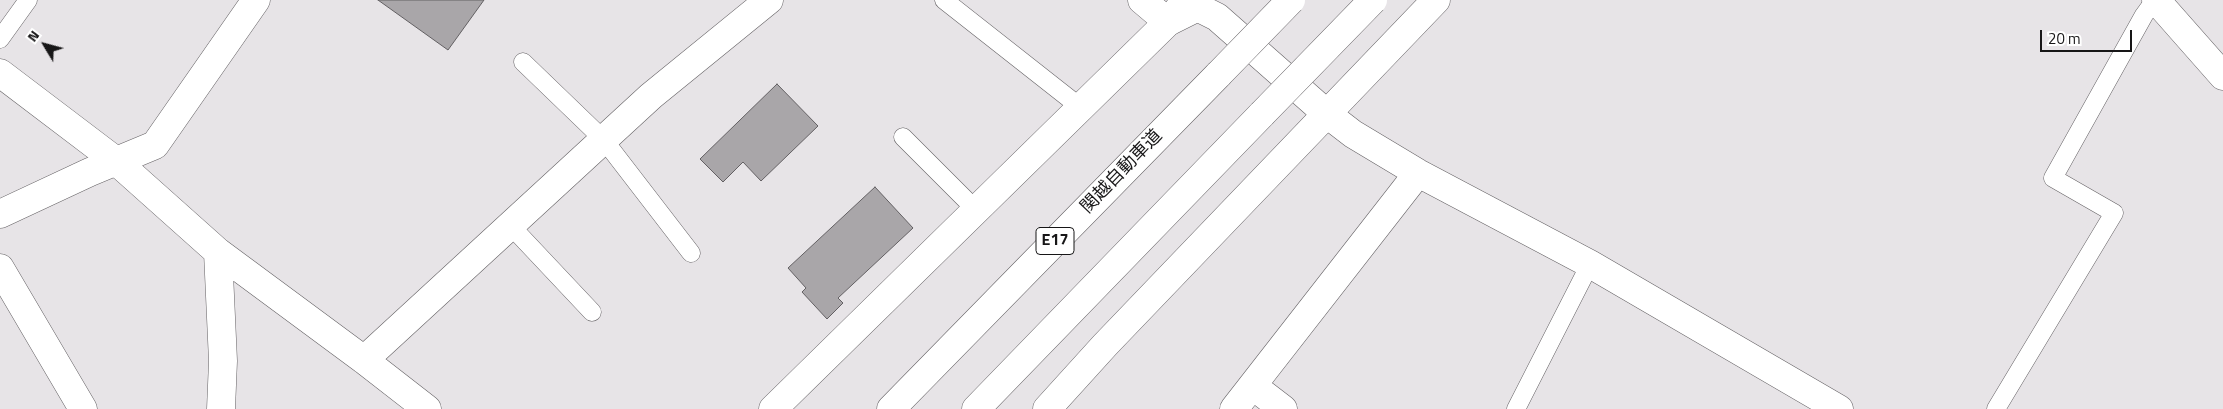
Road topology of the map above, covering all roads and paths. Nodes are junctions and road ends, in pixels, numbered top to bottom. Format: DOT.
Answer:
graph roads {
  1 [pos="28,0"];
  2 [pos="256,0"];
  3 [pos="769,0"];
  4 [pos="944,0"];
  5 [pos="1142,0"];
  6 [pos="1291,0"];
  7 [pos="1373,0"];
  8 [pos="1436,0"];
  9 [pos="2155,0"];
  10 [pos="1197,2"];
  11 [pos="1168,22"];
  12 [pos="0,39"];
  13 [pos="523,62"];
  14 [pos="0,74"];
  15 [pos="2223,76"];
  16 [pos="1080,107"];
  17 [pos="1327,114"];
  18 [pos="903,137"];
  19 [pos="604,140"];
  20 [pos="116,161"];
  21 [pos="1418,173"];
  22 [pos="976,210"];
  23 [pos="0,214"];
  24 [pos="511,226"];
  25 [pos="218,252"];
  26 [pos="691,253"];
  27 [pos="1590,264"];
  28 [pos="0,268"];
  29 [pos="592,312"];
  30 [pos="364,360"];
  31 [pos="1253,386"];
  32 [pos="83,409"];
  33 [pos="221,409"];
  34 [pos="427,409"];
  35 [pos="773,409"];
  36 [pos="891,409"];
  37 [pos="976,409"];
  38 [pos="1047,409"];
  39 [pos="1234,409"];
  40 [pos="1282,409"];
  41 [pos="1516,409"];
  42 [pos="1839,409"];
  43 [pos="1996,409"];
  1 -- 12 [label="lane"];
  2 -- 20 [label="main road"];
  3 -- 19 [label="main road"];
  4 -- 16 [label="lane"];
  5 -- 11 [label="main road"];
  6 -- 36 [label="main road, 関越自動車道 / E17, bridge"];
  7 -- 37 [label="main road, bridge"];
  8 -- 17 [label="main road"];
  9 -- 15 [label="main road"];
  9 -- 43 [label="lane"];
  10 -- 11 [label="main road"];
  10 -- 17 [label="main road"];
  11 -- 16 [label="main road"];
  13 -- 19 [label="lane"];
  14 -- 20 [label="main road"];
  16 -- 22 [label="main road"];
  17 -- 21 [label="main road"];
  17 -- 38 [label="main road"];
  18 -- 22 [label="lane"];
  19 -- 24 [label="main road"];
  19 -- 26 [label="lane"];
  20 -- 23 [label="main road"];
  20 -- 25 [label="main road"];
  21 -- 27 [label="main road"];
  21 -- 31 [label="main road"];
  22 -- 35 [label="main road"];
  24 -- 29 [label="lane"];
  24 -- 30 [label="main road"];
  25 -- 30 [label="main road"];
  25 -- 33 [label="main road"];
  27 -- 41 [label="lane"];
  27 -- 42 [label="main road"];
  28 -- 32 [label="main road"];
  30 -- 34 [label="main road"];
  31 -- 39 [label="main road"];
  31 -- 40 [label="main road"];
}
